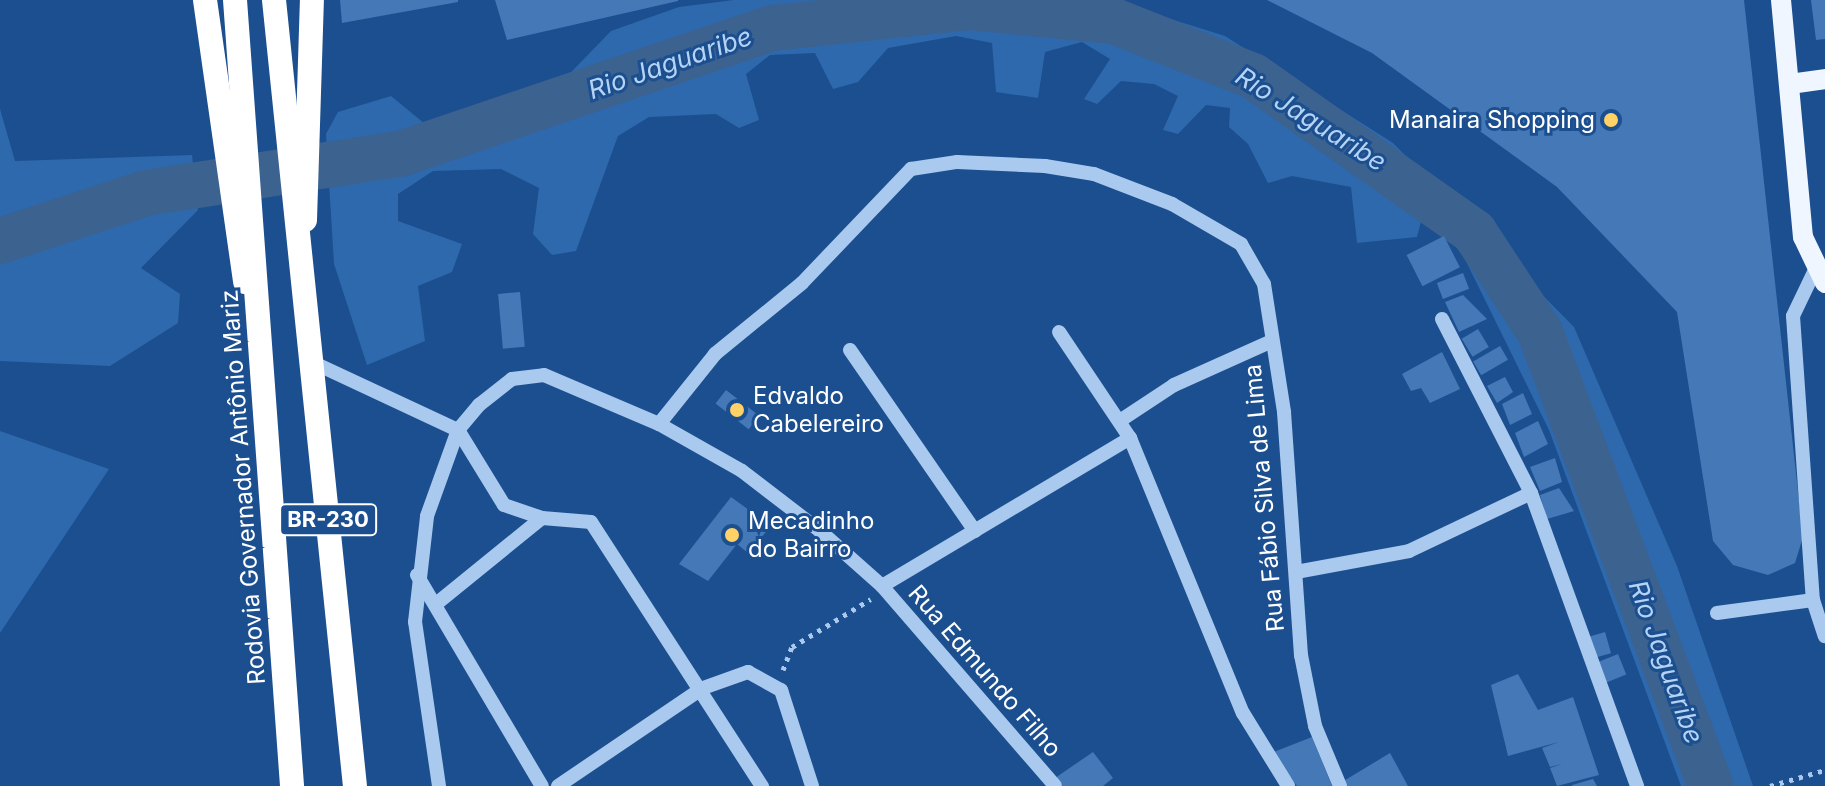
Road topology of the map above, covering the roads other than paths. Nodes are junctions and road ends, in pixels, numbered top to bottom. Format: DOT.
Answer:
graph roads {
  1 [pos="205,0"];
  2 [pos="235,0"];
  3 [pos="274,0"];
  4 [pos="312,0"];
  5 [pos="1781,0"];
  6 [pos="1825,79"];
  7 [pos="1790,84"];
  8 [pos="296,142"];
  9 [pos="235,147"];
  10 [pos="301,255"];
  11 [pos="248,256"];
  12 [pos="1820,276"];
  13 [pos="1442,319"];
  14 [pos="1059,332"];
  15 [pos="1272,341"];
  16 [pos="850,350"];
  17 [pos="312,362"];
  18 [pos="1121,420"];
  19 [pos="659,424"];
  20 [pos="458,430"];
  21 [pos="1130,438"];
  22 [pos="1531,493"];
  23 [pos="542,518"];
  24 [pos="975,531"];
  25 [pos="1296,572"];
  26 [pos="416,574"];
  27 [pos="882,586"];
  28 [pos="1813,600"];
  29 [pos="436,604"];
  30 [pos="1717,613"];
  31 [pos="1825,636"];
  32 [pos="703,688"];
  33 [pos="292,786"];
  34 [pos="355,786"];
  35 [pos="439,786"];
  36 [pos="542,786"];
  37 [pos="558,786"];
  38 [pos="762,786"];
  39 [pos="812,786"];
  40 [pos="1055,786"];
  41 [pos="1288,786"];
  42 [pos="1340,786"];
  43 [pos="1637,786"];
  1 -- 9 [label="highway"];
  2 -- 9 [label="highway, BR-230"];
  3 -- 8 [label="highway"];
  4 -- 8 [label="highway"];
  5 -- 7 [label="main road"];
  6 -- 7 [label="main road"];
  7 -- 12 [label="main road"];
  8 -- 10 [label="highway"];
  8 -- 10 [label="highway"];
  9 -- 11 [label="highway"];
  9 -- 11 [label="highway, Rodovia Governador Antônio Mariz / BR-230"];
  10 -- 17 [label="highway, BR-230"];
  11 -- 33 [label="highway, Rodovia Governador Antônio Mariz / BR-230"];
  12 -- 28 [label="street"];
  13 -- 22 [label="street"];
  14 -- 18 [label="street"];
  15 -- 18 [label="street"];
  15 -- 19 [label="street, Rua Fábio Silva de Lima"];
  15 -- 25 [label="street, Rua Fábio Silva de Lima"];
  16 -- 24 [label="street"];
  17 -- 20 [label="street"];
  17 -- 34 [label="highway, BR-230"];
  18 -- 21 [label="street"];
  19 -- 20 [label="street, Rua Edmundo Filho"];
  19 -- 27 [label="street, Rua Edmundo Filho"];
  20 -- 23 [label="street"];
  20 -- 26 [label="street"];
  21 -- 24 [label="street"];
  21 -- 41 [label="street"];
  22 -- 25 [label="street"];
  22 -- 43 [label="street"];
  23 -- 29 [label="street"];
  23 -- 32 [label="street"];
  24 -- 27 [label="street"];
  25 -- 42 [label="street, Rua Fábio Silva de Lima"];
  26 -- 29 [label="street"];
  26 -- 35 [label="street"];
  27 -- 40 [label="street, Rua Edmundo Filho"];
  28 -- 30 [label="street"];
  28 -- 31 [label="street"];
  29 -- 36 [label="street"];
  32 -- 37 [label="street"];
  32 -- 38 [label="street"];
  32 -- 39 [label="street"];
}
